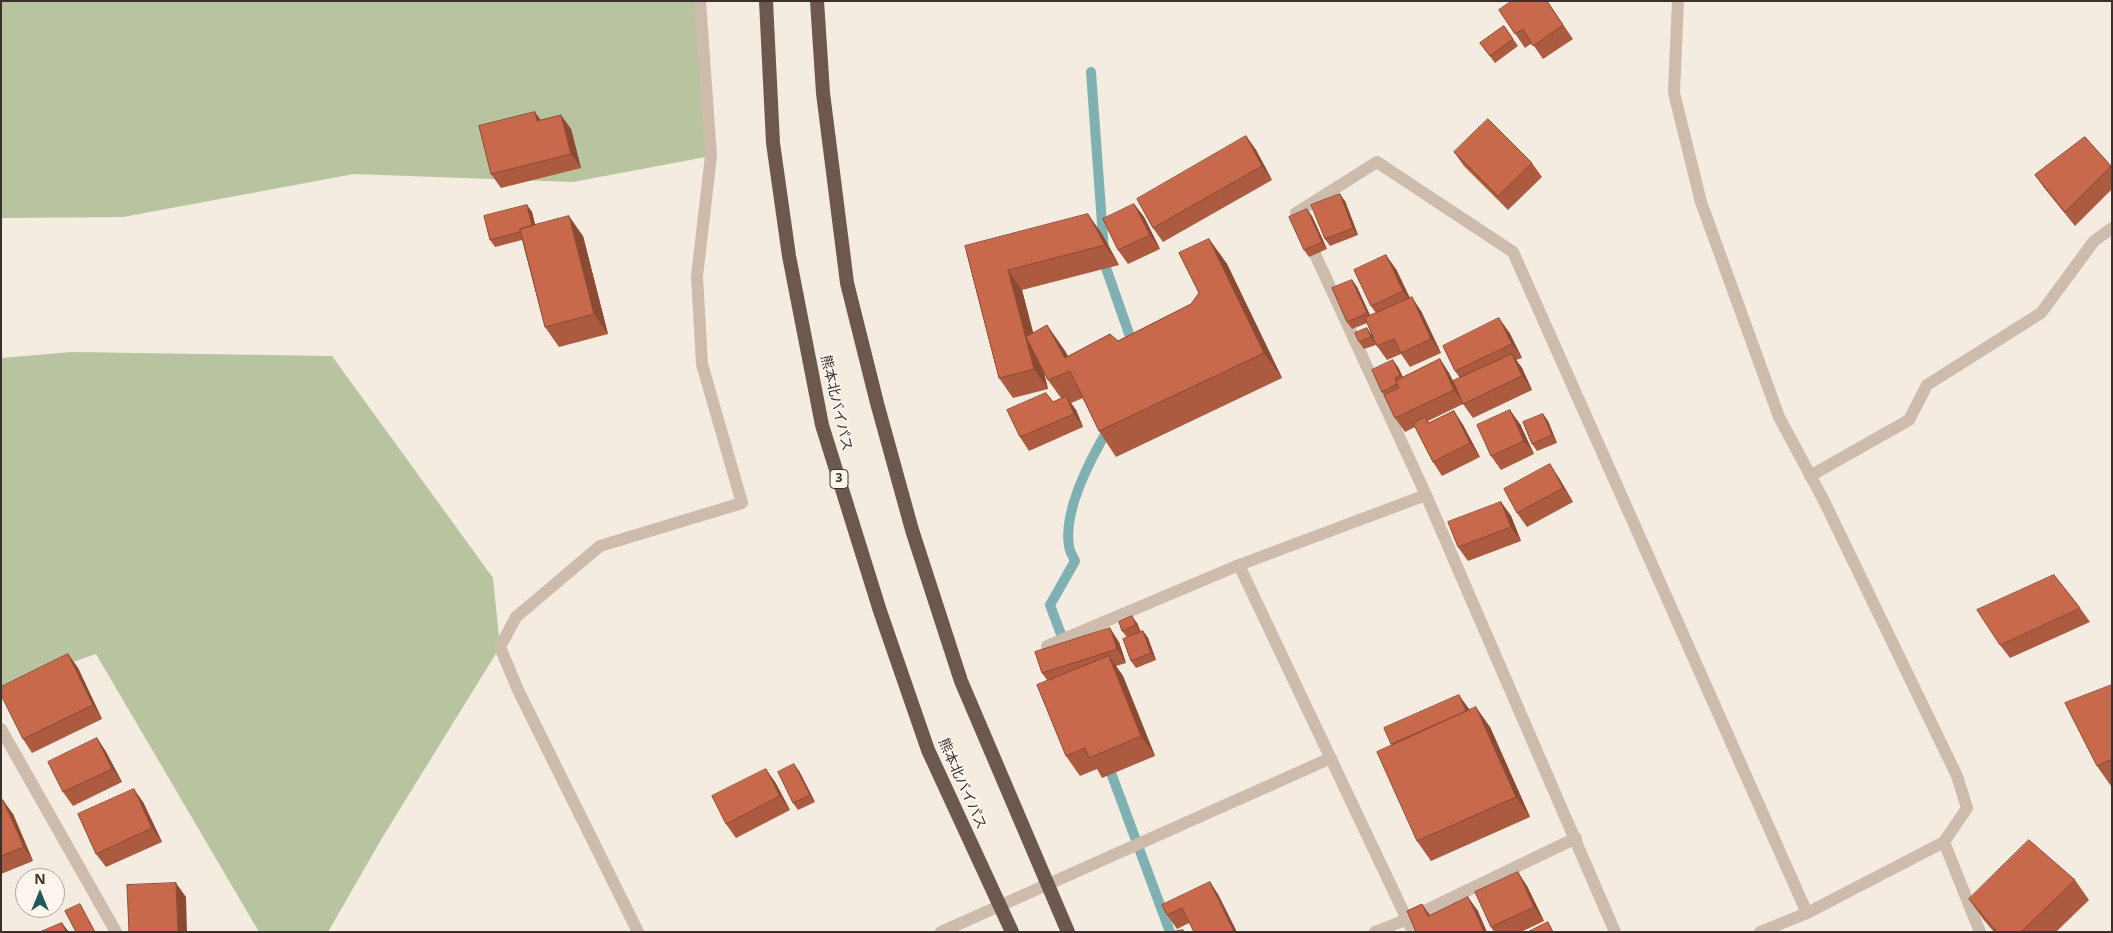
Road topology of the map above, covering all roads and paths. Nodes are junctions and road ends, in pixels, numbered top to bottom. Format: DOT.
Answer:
graph roads {
  1 [pos="700,1"];
  2 [pos="766,1"];
  3 [pos="817,1"];
  4 [pos="1678,1"];
  5 [pos="2112,228"];
  6 [pos="1810,476"];
  7 [pos="1426,495"];
  8 [pos="1239,565"];
  9 [pos="1047,646"];
  10 [pos="1,729"];
  11 [pos="1330,758"];
  12 [pos="1576,838"];
  13 [pos="1944,842"];
  14 [pos="1046,885"];
  15 [pos="1000,905"];
  16 [pos="1807,913"];
  17 [pos="1408,919"];
  18 [pos="116,932"];
  19 [pos="638,932"];
  20 [pos="940,932"];
  21 [pos="1012,932"];
  22 [pos="1068,932"];
  23 [pos="1375,932"];
  24 [pos="1413,932"];
  25 [pos="1615,932"];
  26 [pos="1760,932"];
  27 [pos="1980,932"];
  1 -- 19 [label="street"];
  2 -- 15 [label="highway, 熊本北バイパス / 3"];
  3 -- 14 [label="highway"];
  4 -- 6 [label="street"];
  5 -- 6 [label="street"];
  6 -- 13 [label="street"];
  7 -- 8 [label="street"];
  7 -- 12 [label="street"];
  7 -- 16 [label="street"];
  8 -- 9 [label="street"];
  8 -- 11 [label="street"];
  10 -- 18 [label="street"];
  11 -- 14 [label="street"];
  11 -- 17 [label="street"];
  12 -- 17 [label="street"];
  12 -- 25 [label="street"];
  13 -- 16 [label="street"];
  13 -- 27 [label="street"];
  14 -- 15 [label="street"];
  14 -- 22 [label="highway"];
  15 -- 20 [label="street"];
  15 -- 21 [label="highway, 熊本北バイパス / 3"];
  16 -- 26 [label="street"];
  17 -- 23 [label="street"];
  17 -- 24 [label="street"];
}
